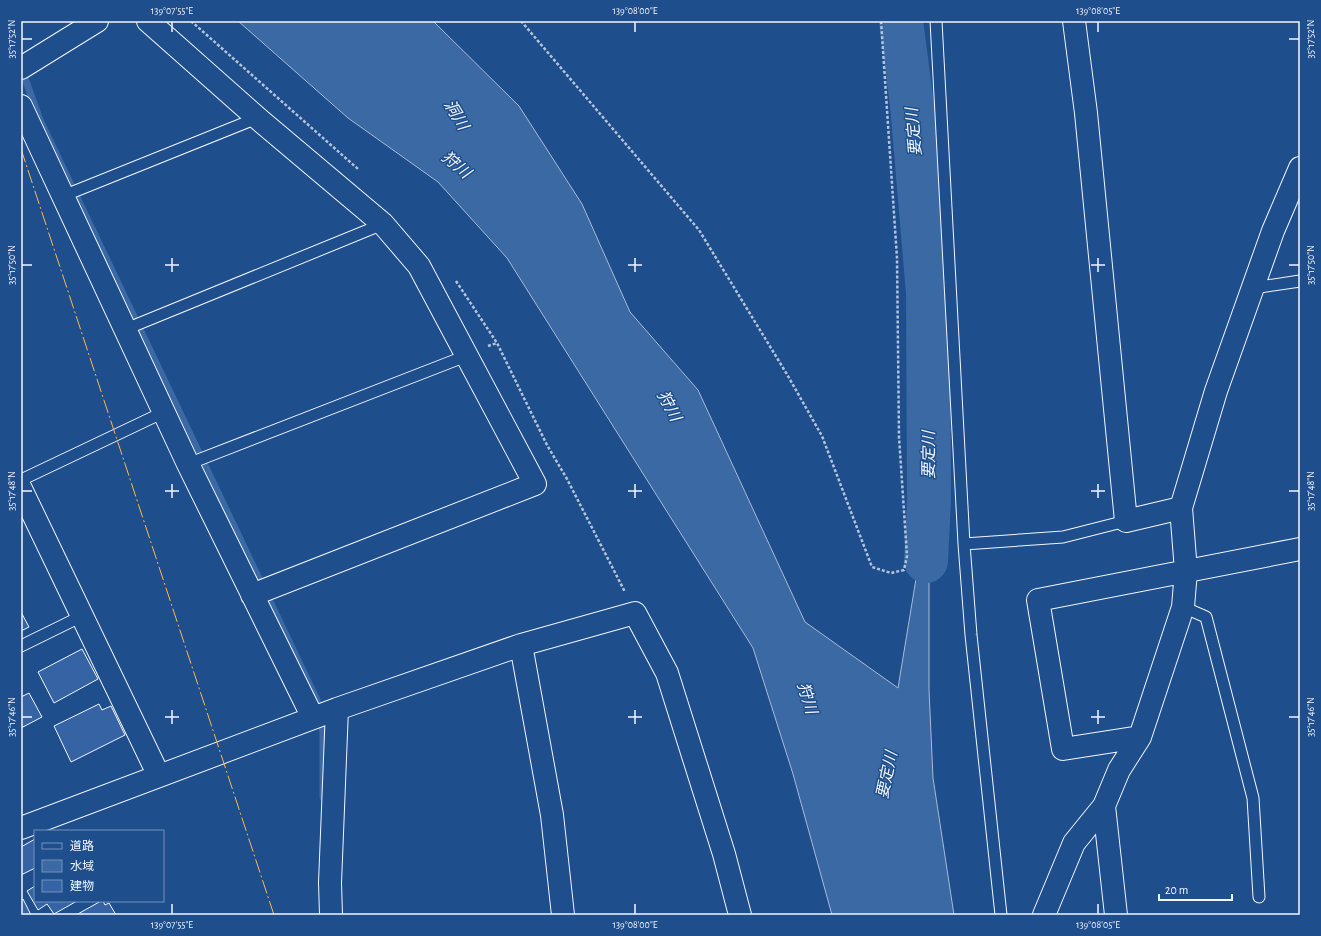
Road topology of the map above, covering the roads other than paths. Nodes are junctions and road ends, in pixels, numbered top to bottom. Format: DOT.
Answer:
graph roads {
  1 [pos="97,21"];
  2 [pos="148,21"];
  3 [pos="936,21"];
  4 [pos="1074,21"];
  5 [pos="21,68"];
  6 [pos="21,106"];
  7 [pos="257,118"];
  8 [pos="1300,168"];
  9 [pos="64,196"];
  10 [pos="383,224"];
  11 [pos="1300,281"];
  12 [pos="1253,288"];
  13 [pos="126,328"];
  14 [pos="466,356"];
  15 [pos="164,412"];
  16 [pos="188,464"];
  17 [pos="21,480"];
  18 [pos="21,489"];
  19 [pos="1181,508"];
  20 [pos="1126,521"];
  21 [pos="964,544"];
  22 [pos="1300,549"];
  23 [pos="1186,571"];
  24 [pos="252,595"];
  25 [pos="1183,607"];
  26 [pos="82,616"];
  27 [pos="521,645"];
  28 [pos="21,646"];
  29 [pos="337,709"];
  30 [pos="313,718"];
  31 [pos="1140,738"];
  32 [pos="159,776"];
  33 [pos="1104,806"];
  34 [pos="21,828"];
  35 [pos="1259,897"];
  36 [pos="331,915"];
  37 [pos="563,915"];
  38 [pos="740,915"];
  39 [pos="1001,915"];
  40 [pos="1044,915"];
  41 [pos="1116,915"];
  1 -- 5 [label="street"];
  2 -- 7 [label="street"];
  3 -- 21 [label="lane"];
  4 -- 20 [label="street"];
  6 -- 9 [label="street"];
  7 -- 9 [label="lane"];
  7 -- 10 [label="street"];
  8 -- 12 [label="street"];
  9 -- 13 [label="street"];
  10 -- 13 [label="lane"];
  10 -- 14 [label="street"];
  11 -- 12 [label="lane"];
  12 -- 19 [label="street"];
  13 -- 15 [label="street"];
  14 -- 16 [label="lane"];
  14 -- 24 [label="street"];
  15 -- 16 [label="street"];
  15 -- 17 [label="lane"];
  16 -- 24 [label="street"];
  18 -- 26 [label="street"];
  19 -- 20 [label="street"];
  19 -- 23 [label="street"];
  20 -- 21 [label="lane"];
  21 -- 39 [label="lane"];
  22 -- 23 [label="street"];
  23 -- 25 [label="street"];
  23 -- 31 [label="street"];
  24 -- 30 [label="street"];
  25 -- 31 [label="street"];
  25 -- 35 [label="lane"];
  26 -- 28 [label="lane"];
  26 -- 32 [label="street"];
  27 -- 29 [label="street"];
  27 -- 37 [label="street"];
  27 -- 38 [label="street"];
  29 -- 30 [label="street"];
  29 -- 36 [label="street"];
  30 -- 32 [label="street"];
  31 -- 33 [label="street"];
  32 -- 34 [label="street"];
  33 -- 40 [label="street"];
  33 -- 41 [label="street"];
}
